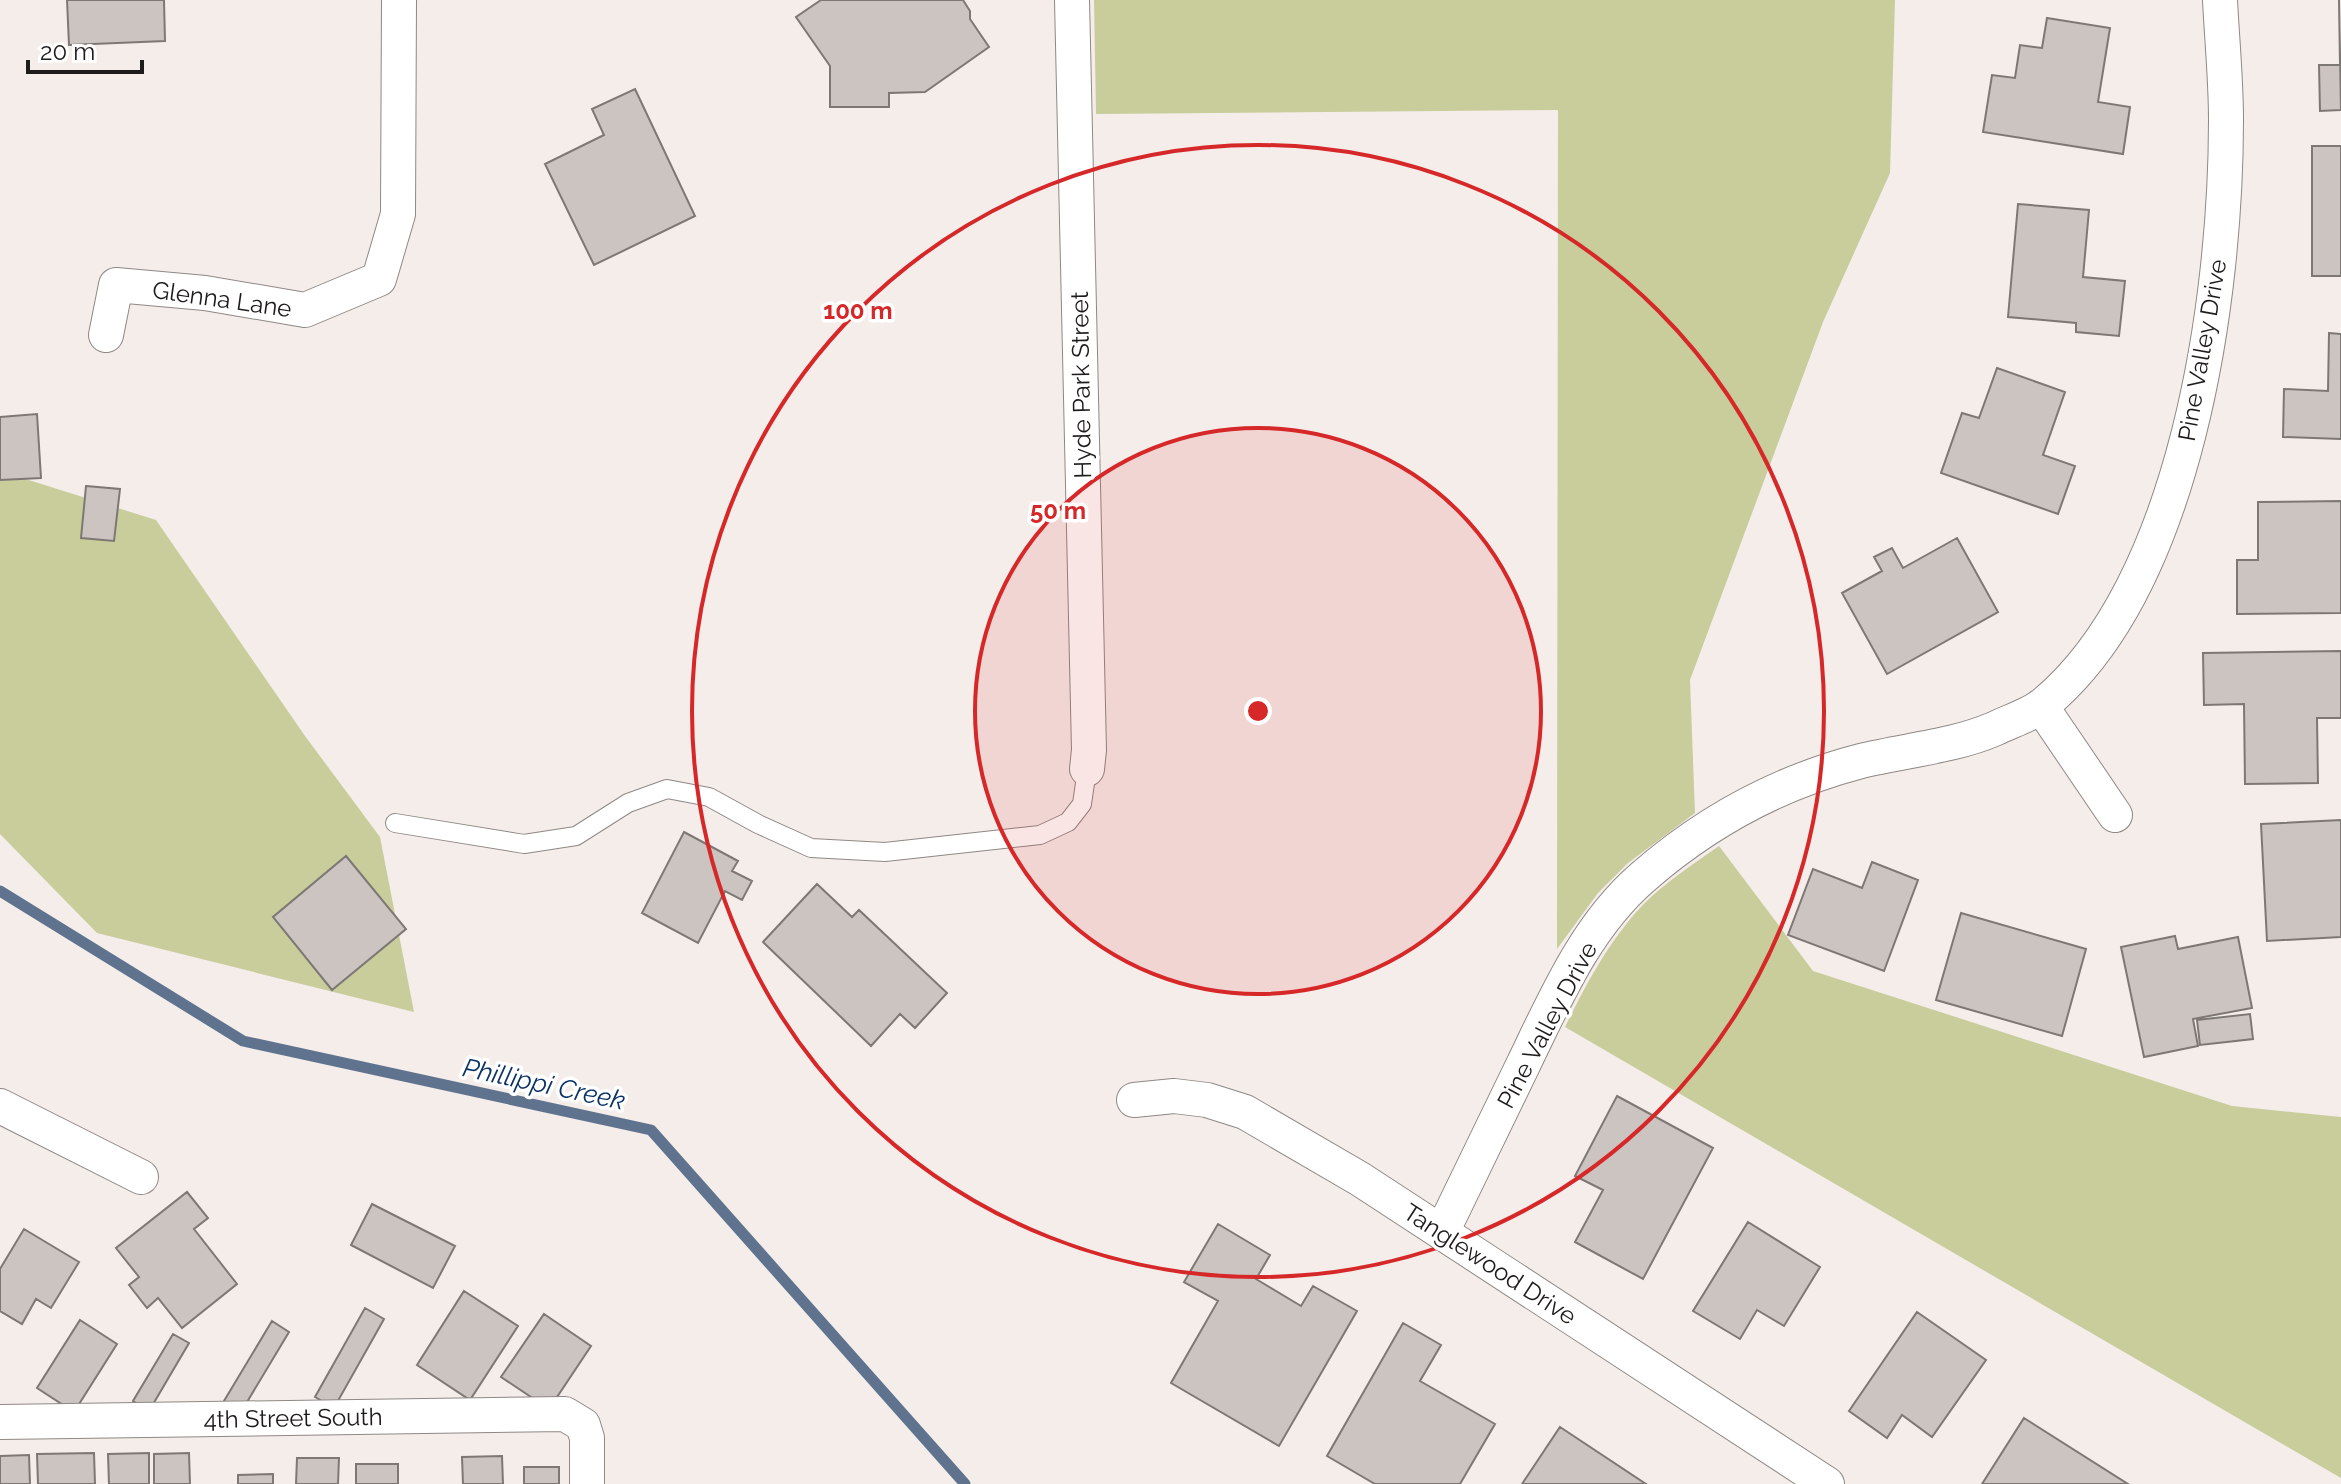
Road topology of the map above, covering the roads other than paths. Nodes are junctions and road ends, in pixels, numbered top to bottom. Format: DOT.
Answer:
graph roads {
  1 [pos="399,0"];
  2 [pos="1072,0"];
  3 [pos="2220,0"];
  4 [pos="106,335"];
  5 [pos="2041,706"];
  6 [pos="1087,769"];
  7 [pos="2115,815"];
  8 [pos="395,823"];
  9 [pos="1134,1100"];
  10 [pos="0,1106"];
  11 [pos="141,1177"];
  12 [pos="1442,1232"];
  13 [pos="0,1422"];
  14 [pos="587,1484"];
  15 [pos="1827,1484"];
  1 -- 4 [label="street, Glenna Lane"];
  2 -- 6 [label="street, Hyde Park Street"];
  3 -- 5 [label="street, Pine Valley Drive"];
  5 -- 7 [label="street"];
  5 -- 12 [label="street, Pine Valley Drive"];
  6 -- 8 [label="lane"];
  9 -- 12 [label="street, Tanglewood Drive"];
  10 -- 11 [label="street"];
  12 -- 15 [label="street, Tanglewood Drive"];
  13 -- 14 [label="street, 4th Street South"];
}
